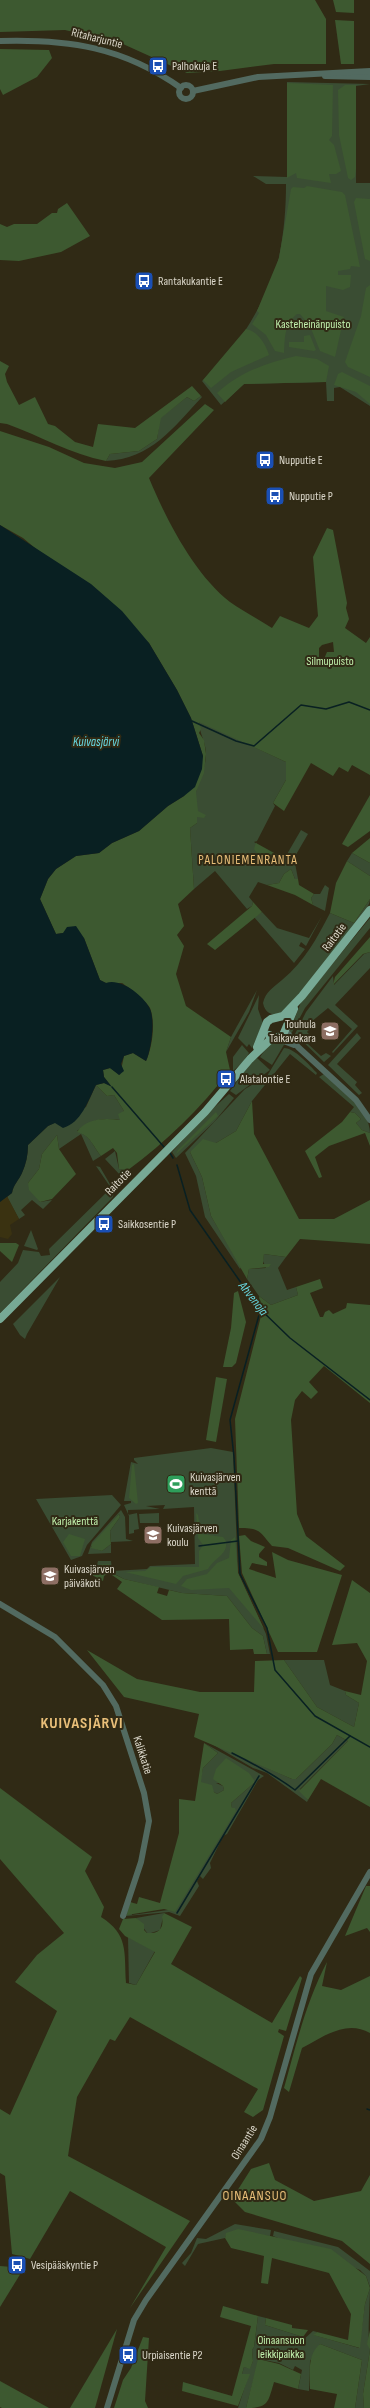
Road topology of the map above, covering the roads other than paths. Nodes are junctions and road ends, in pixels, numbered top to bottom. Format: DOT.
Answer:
graph roads {
  1 [pos="0,41"];
  2 [pos="370,71"];
  3 [pos="305,75"];
  4 [pos="370,77"];
  5 [pos="181,88"];
  6 [pos="193,91"];
  7 [pos="370,910"];
  8 [pos="302,996"];
  9 [pos="276,1018"];
  10 [pos="266,1027"];
  11 [pos="286,1030"];
  12 [pos="274,1038"];
  13 [pos="298,1047"];
  14 [pos="250,1059"];
  15 [pos="370,1120"];
  16 [pos="0,1319"];
  17 [pos="0,1604"];
  18 [pos="370,1872"];
  19 [pos="123,1916"];
  20 [pos="107,2408"];
  1 -- 5 [label="street, Ritaharjuntie"];
  2 -- 3 [label="street"];
  3 -- 4 [label="street"];
  3 -- 6 [label="street"];
  5 -- 6 [label="street"];
  5 -- 6 [label="street"];
  7 -- 8 [label="main road, Raitotie"];
  8 -- 9 [label="main road, Raitotie"];
  8 -- 11 [label="main road, Raitotie"];
  9 -- 10 [label="main road"];
  9 -- 11 [label="main road"];
  10 -- 12 [label="main road"];
  10 -- 14 [label="main road, Raitotie"];
  11 -- 12 [label="main road"];
  11 -- 13 [label="street"];
  12 -- 13 [label="street"];
  12 -- 14 [label="main road, Raitotie"];
  13 -- 15 [label="street"];
  14 -- 16 [label="main road, Raitotie"];
  17 -- 19 [label="street, Kalikkatie"];
  18 -- 20 [label="street, Oinaantie"];
}
